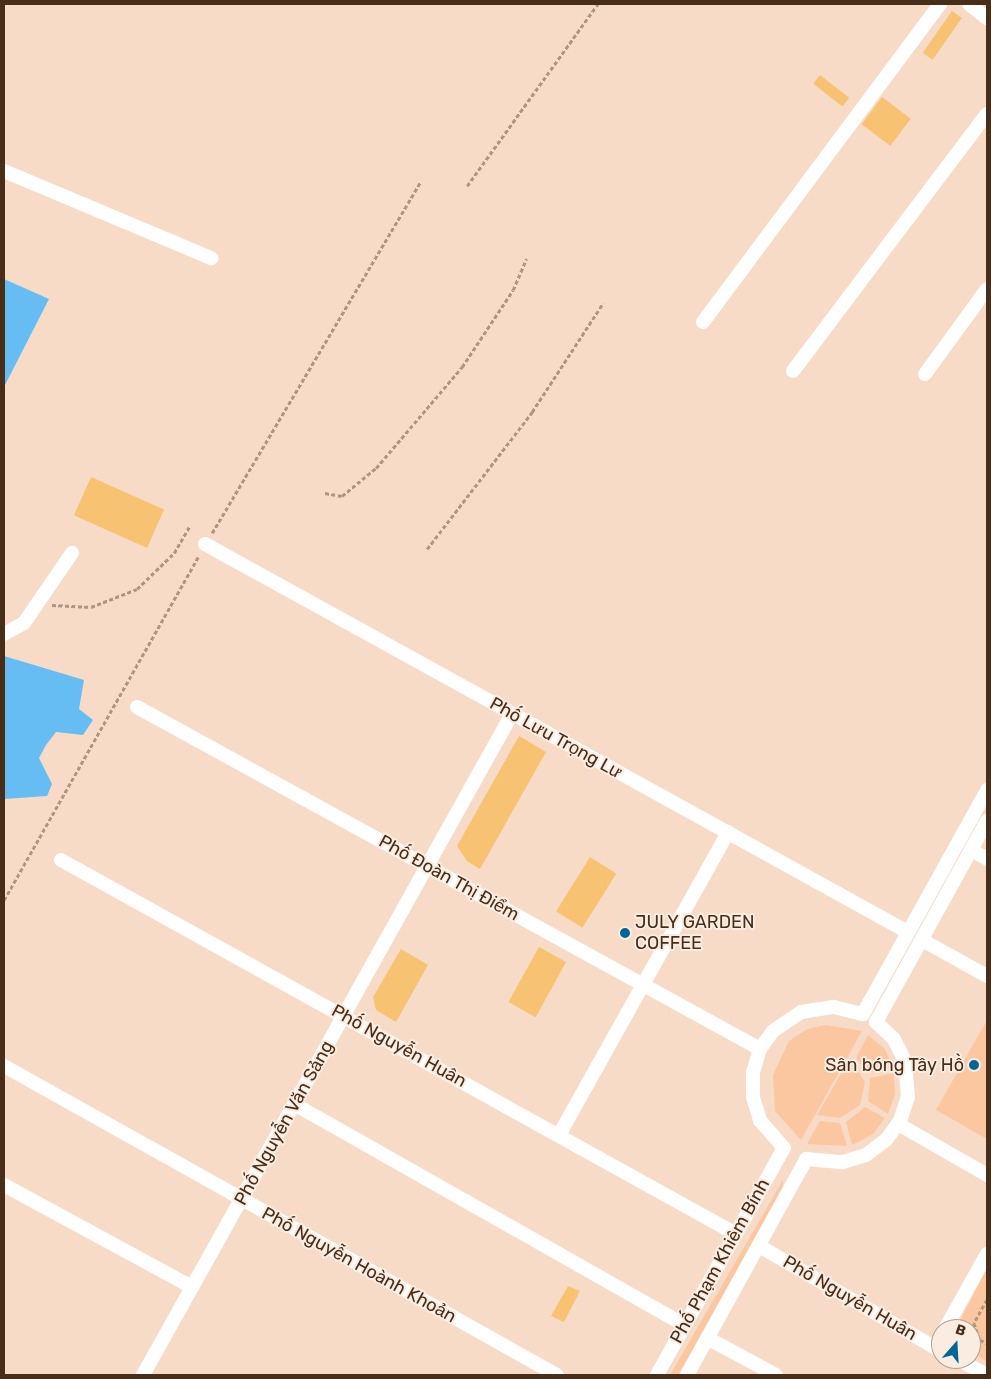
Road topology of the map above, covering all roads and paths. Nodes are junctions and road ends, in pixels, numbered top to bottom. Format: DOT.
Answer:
graph roads {
  1 [pos="598,4"];
  2 [pos="940,4"];
  3 [pos="969,4"];
  4 [pos="987,18"];
  5 [pos="987,114"];
  6 [pos="4,171"];
  7 [pos="467,186"];
  8 [pos="211,258"];
  9 [pos="526,259"];
  10 [pos="987,289"];
  11 [pos="603,304"];
  12 [pos="703,322"];
  13 [pos="793,371"];
  14 [pos="925,374"];
  15 [pos="326,493"];
  16 [pos="190,525"];
  17 [pos="205,544"];
  18 [pos="427,550"];
  19 [pos="72,553"];
  20 [pos="39,601"];
  21 [pos="4,634"];
  22 [pos="137,707"];
  23 [pos="512,714"];
  24 [pos="987,790"];
  25 [pos="987,822"];
  26 [pos="728,832"];
  27 [pos="971,850"];
  28 [pos="987,859"];
  29 [pos="61,860"];
  30 [pos="427,866"];
  31 [pos="908,932"];
  32 [pos="922,940"];
  33 [pos="987,976"];
  34 [pos="643,983"];
  35 [pos="344,1016"];
  36 [pos="760,1049"];
  37 [pos="4,1066"];
  38 [pos="294,1104"];
  39 [pos="898,1124"];
  40 [pos="559,1135"];
  41 [pos="987,1175"];
  42 [pos="4,1185"];
  43 [pos="241,1199"];
  44 [pos="736,1234"];
  45 [pos="759,1246"];
  46 [pos="987,1254"];
  47 [pos="192,1287"];
  48 [pos="987,1300"];
  49 [pos="951,1319"];
  50 [pos="685,1325"];
  51 [pos="708,1338"];
  52 [pos="931,1341"];
  53 [pos="987,1343"];
  54 [pos="976,1369"];
  55 [pos="143,1375"];
  56 [pos="556,1375"];
  57 [pos="656,1375"];
  58 [pos="687,1375"];
  59 [pos="776,1375"];
  60 [pos="987,1375"];
  1 -- 7 [label="path"];
  2 -- 12 [label="street"];
  3 -- 4 [label="street"];
  5 -- 13 [label="street"];
  6 -- 8 [label="street"];
  9 -- 15 [label="path"];
  10 -- 14 [label="street"];
  11 -- 18 [label="path"];
  16 -- 20 [label="path"];
  17 -- 23 [label="street, Phố Lưu Trọng Lư"];
  19 -- 20 [label="street"];
  20 -- 21 [label="street"];
  22 -- 30 [label="street, Phố Đoàn Thị Điểm"];
  23 -- 26 [label="street, Phố Lưu Trọng Lư"];
  23 -- 30 [label="street, Phố Nguyễn Văn Sảng"];
  24 -- 31 [label="street"];
  25 -- 27 [label="street"];
  26 -- 31 [label="street, Phố Lưu Trọng Lư"];
  26 -- 34 [label="street"];
  27 -- 28 [label="street"];
  27 -- 32 [label="street"];
  29 -- 35 [label="street, Phố Nguyễn Huân"];
  30 -- 34 [label="street, Phố Đoàn Thị Điểm"];
  30 -- 35 [label="street, Phố Nguyễn Văn Sảng"];
  31 -- 36 [label="street"];
  32 -- 33 [label="street"];
  32 -- 39 [label="street"];
  34 -- 36 [label="street, Phố Đoàn Thị Điểm"];
  34 -- 40 [label="street"];
  35 -- 38 [label="street, Phố Nguyễn Văn Sảng"];
  35 -- 40 [label="street, Phố Nguyễn Huân"];
  36 -- 44 [label="street, Phố Phạm Khiêm Bính"];
  37 -- 43 [label="street, Phố Nguyễn Hoành Khoản"];
  38 -- 43 [label="street, Phố Nguyễn Văn Sảng"];
  38 -- 50 [label="street"];
  39 -- 41 [label="street"];
  39 -- 45 [label="street, Phố Phạm Khiêm Bính"];
  40 -- 44 [label="street, Phố Nguyễn Huân"];
  42 -- 47 [label="street"];
  43 -- 47 [label="street, Phố Nguyễn Văn Sảng"];
  43 -- 56 [label="street, Phố Nguyễn Hoành Khoản"];
  44 -- 50 [label="street, Phố Phạm Khiêm Bính"];
  45 -- 51 [label="street, Phố Phạm Khiêm Bính"];
  45 -- 52 [label="street, Phố Nguyễn Huân"];
  46 -- 49 [label="street"];
  47 -- 55 [label="street, Phố Nguyễn Văn Sảng"];
  48 -- 53 [label="path"];
  50 -- 57 [label="street, Phố Phạm Khiêm Bính"];
  51 -- 58 [label="street, Phố Phạm Khiêm Bính"];
  51 -- 59 [label="street"];
  54 -- 60 [label="street"];
}
